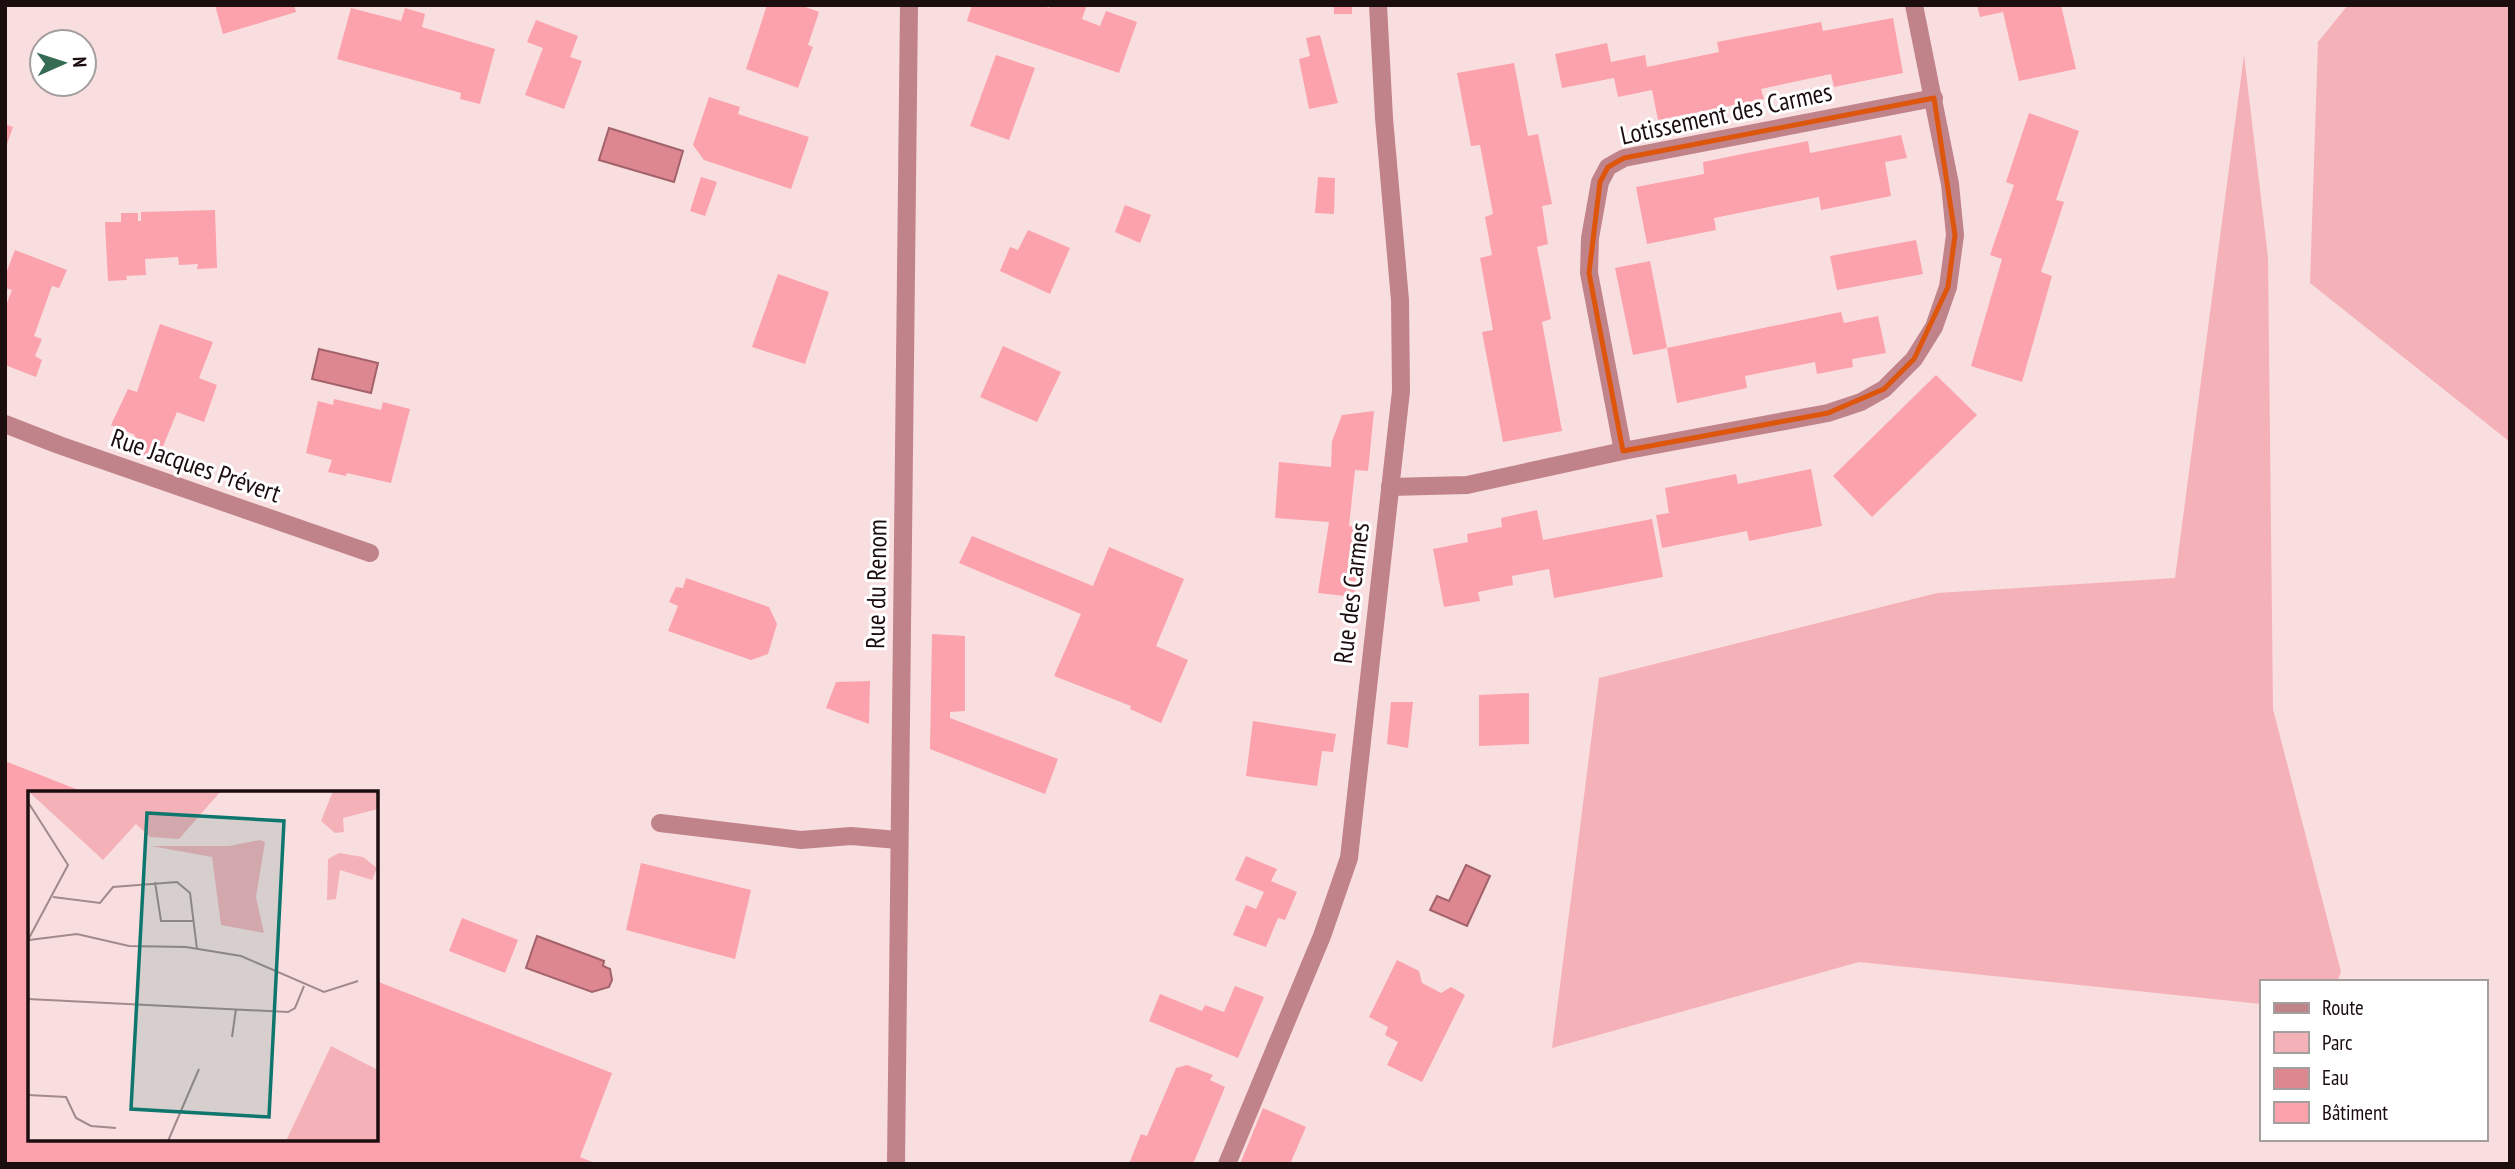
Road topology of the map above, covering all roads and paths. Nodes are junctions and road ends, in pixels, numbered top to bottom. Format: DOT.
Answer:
graph roads {
  1 [pos="909,5"];
  2 [pos="1378,5"];
  3 [pos="1914,5"];
  4 [pos="1934,98"];
  5 [pos="5,424"];
  6 [pos="1623,451"];
  7 [pos="1390,487"];
  8 [pos="370,554"];
  9 [pos="660,823"];
  10 [pos="898,840"];
  11 [pos="896,1164"];
  12 [pos="1227,1164"];
  1 -- 10 [label="street, Rue du Renom"];
  2 -- 7 [label="street, Rue des Carmes"];
  3 -- 4 [label="street"];
  4 -- 6 [label="street"];
  4 -- 6 [label="street, Lotissement des Carmes"];
  5 -- 8 [label="street, Rue Jacques Prévert"];
  6 -- 7 [label="street"];
  7 -- 12 [label="street, Rue des Carmes"];
  9 -- 10 [label="street"];
  10 -- 11 [label="street, Rue du Renom"];
}
